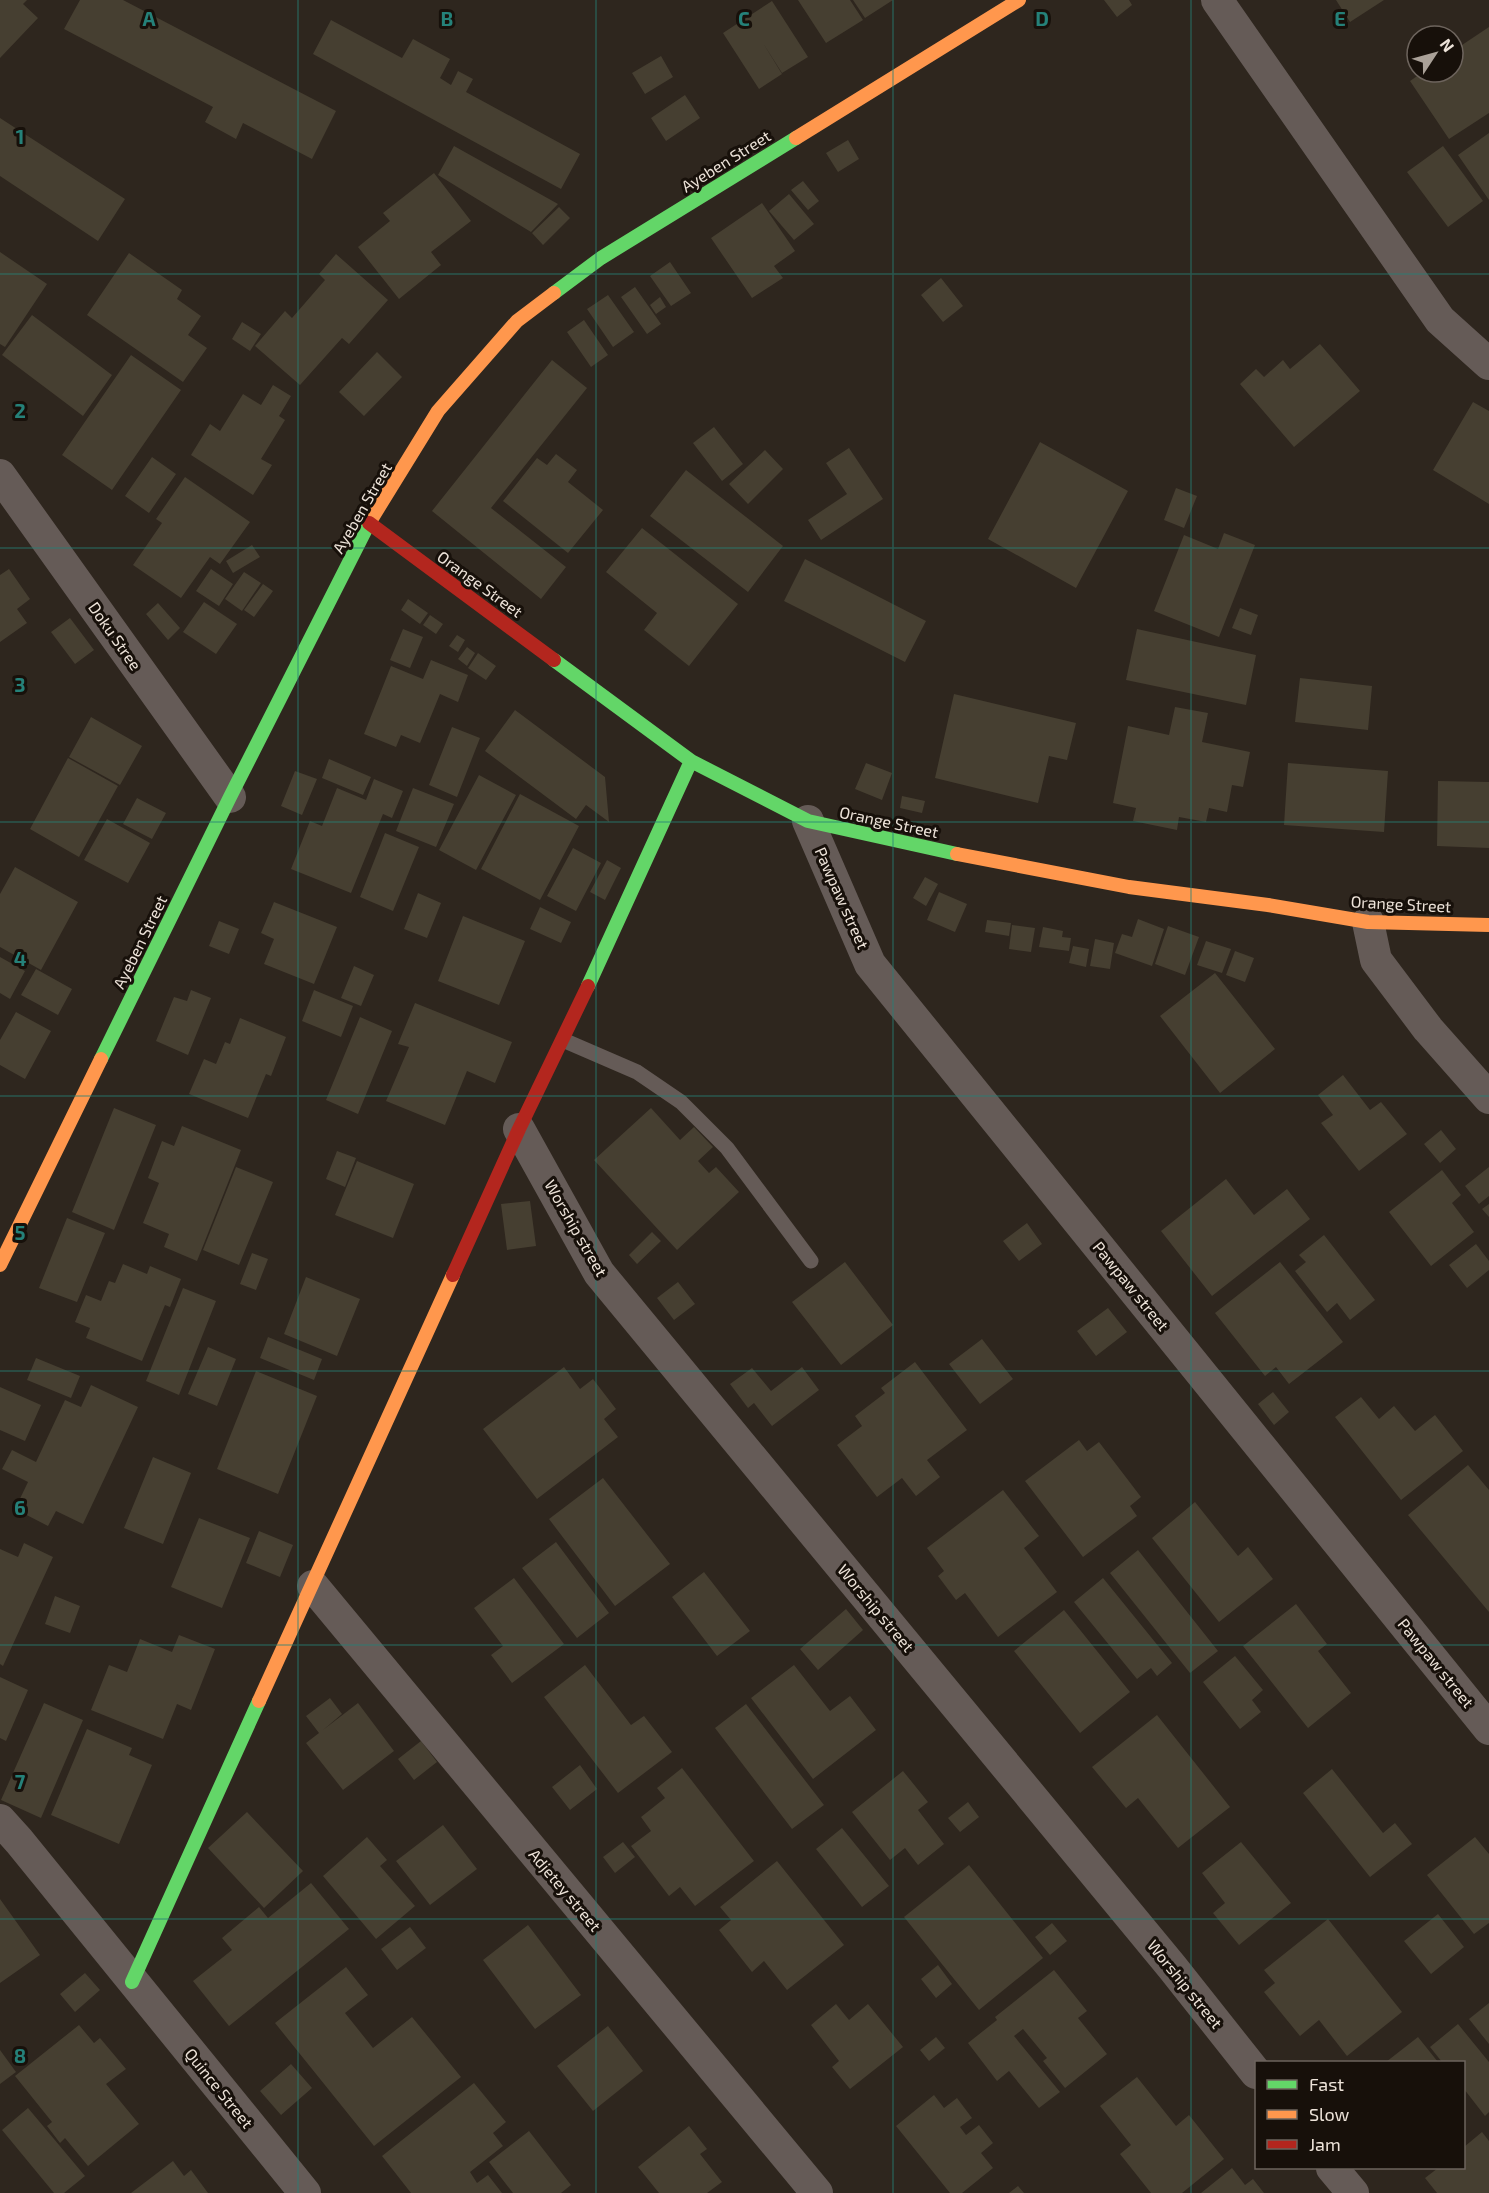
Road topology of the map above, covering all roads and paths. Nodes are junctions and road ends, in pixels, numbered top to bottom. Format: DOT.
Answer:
graph roads {
  1 [pos="1019,0"];
  2 [pos="1217,0"];
  3 [pos="1489,364"];
  4 [pos="2,482"];
  5 [pos="369,523"];
  6 [pos="691,761"];
  7 [pos="230,797"];
  8 [pos="808,821"];
  9 [pos="1368,922"];
  10 [pos="1489,925"];
  11 [pos="563,1040"];
  12 [pos="1489,1098"];
  13 [pos="519,1129"];
  14 [pos="811,1261"];
  15 [pos="0,1265"];
  16 [pos="313,1586"];
  17 [pos="1489,1729"];
  18 [pos="0,1820"];
  19 [pos="132,1982"];
  20 [pos="1255,2071"];
  21 [pos="1333,2169"];
  22 [pos="305,2193"];
  23 [pos="817,2193"];
  24 [pos="1353,2193"];
  1 -- 5 [label="street, Ayeben Street"];
  2 -- 3 [label="street"];
  4 -- 7 [label="street, Doku Stree"];
  5 -- 6 [label="street, Orange Street"];
  5 -- 7 [label="street, Ayeben Street"];
  6 -- 8 [label="street, Orange Street"];
  6 -- 11 [label="street"];
  7 -- 15 [label="street, Ayeben Street"];
  8 -- 9 [label="street, Orange Street"];
  8 -- 17 [label="street, Pawpaw street"];
  9 -- 10 [label="street, Orange Street"];
  9 -- 12 [label="street"];
  11 -- 13 [label="street"];
  11 -- 14 [label="lane"];
  13 -- 16 [label="street"];
  13 -- 20 [label="street, Worship street"];
  16 -- 19 [label="street"];
  16 -- 23 [label="street, Adjetey street"];
  18 -- 19 [label="street, Quince Street"];
  19 -- 22 [label="street, Quince Street"];
  21 -- 24 [label="street"];
}
